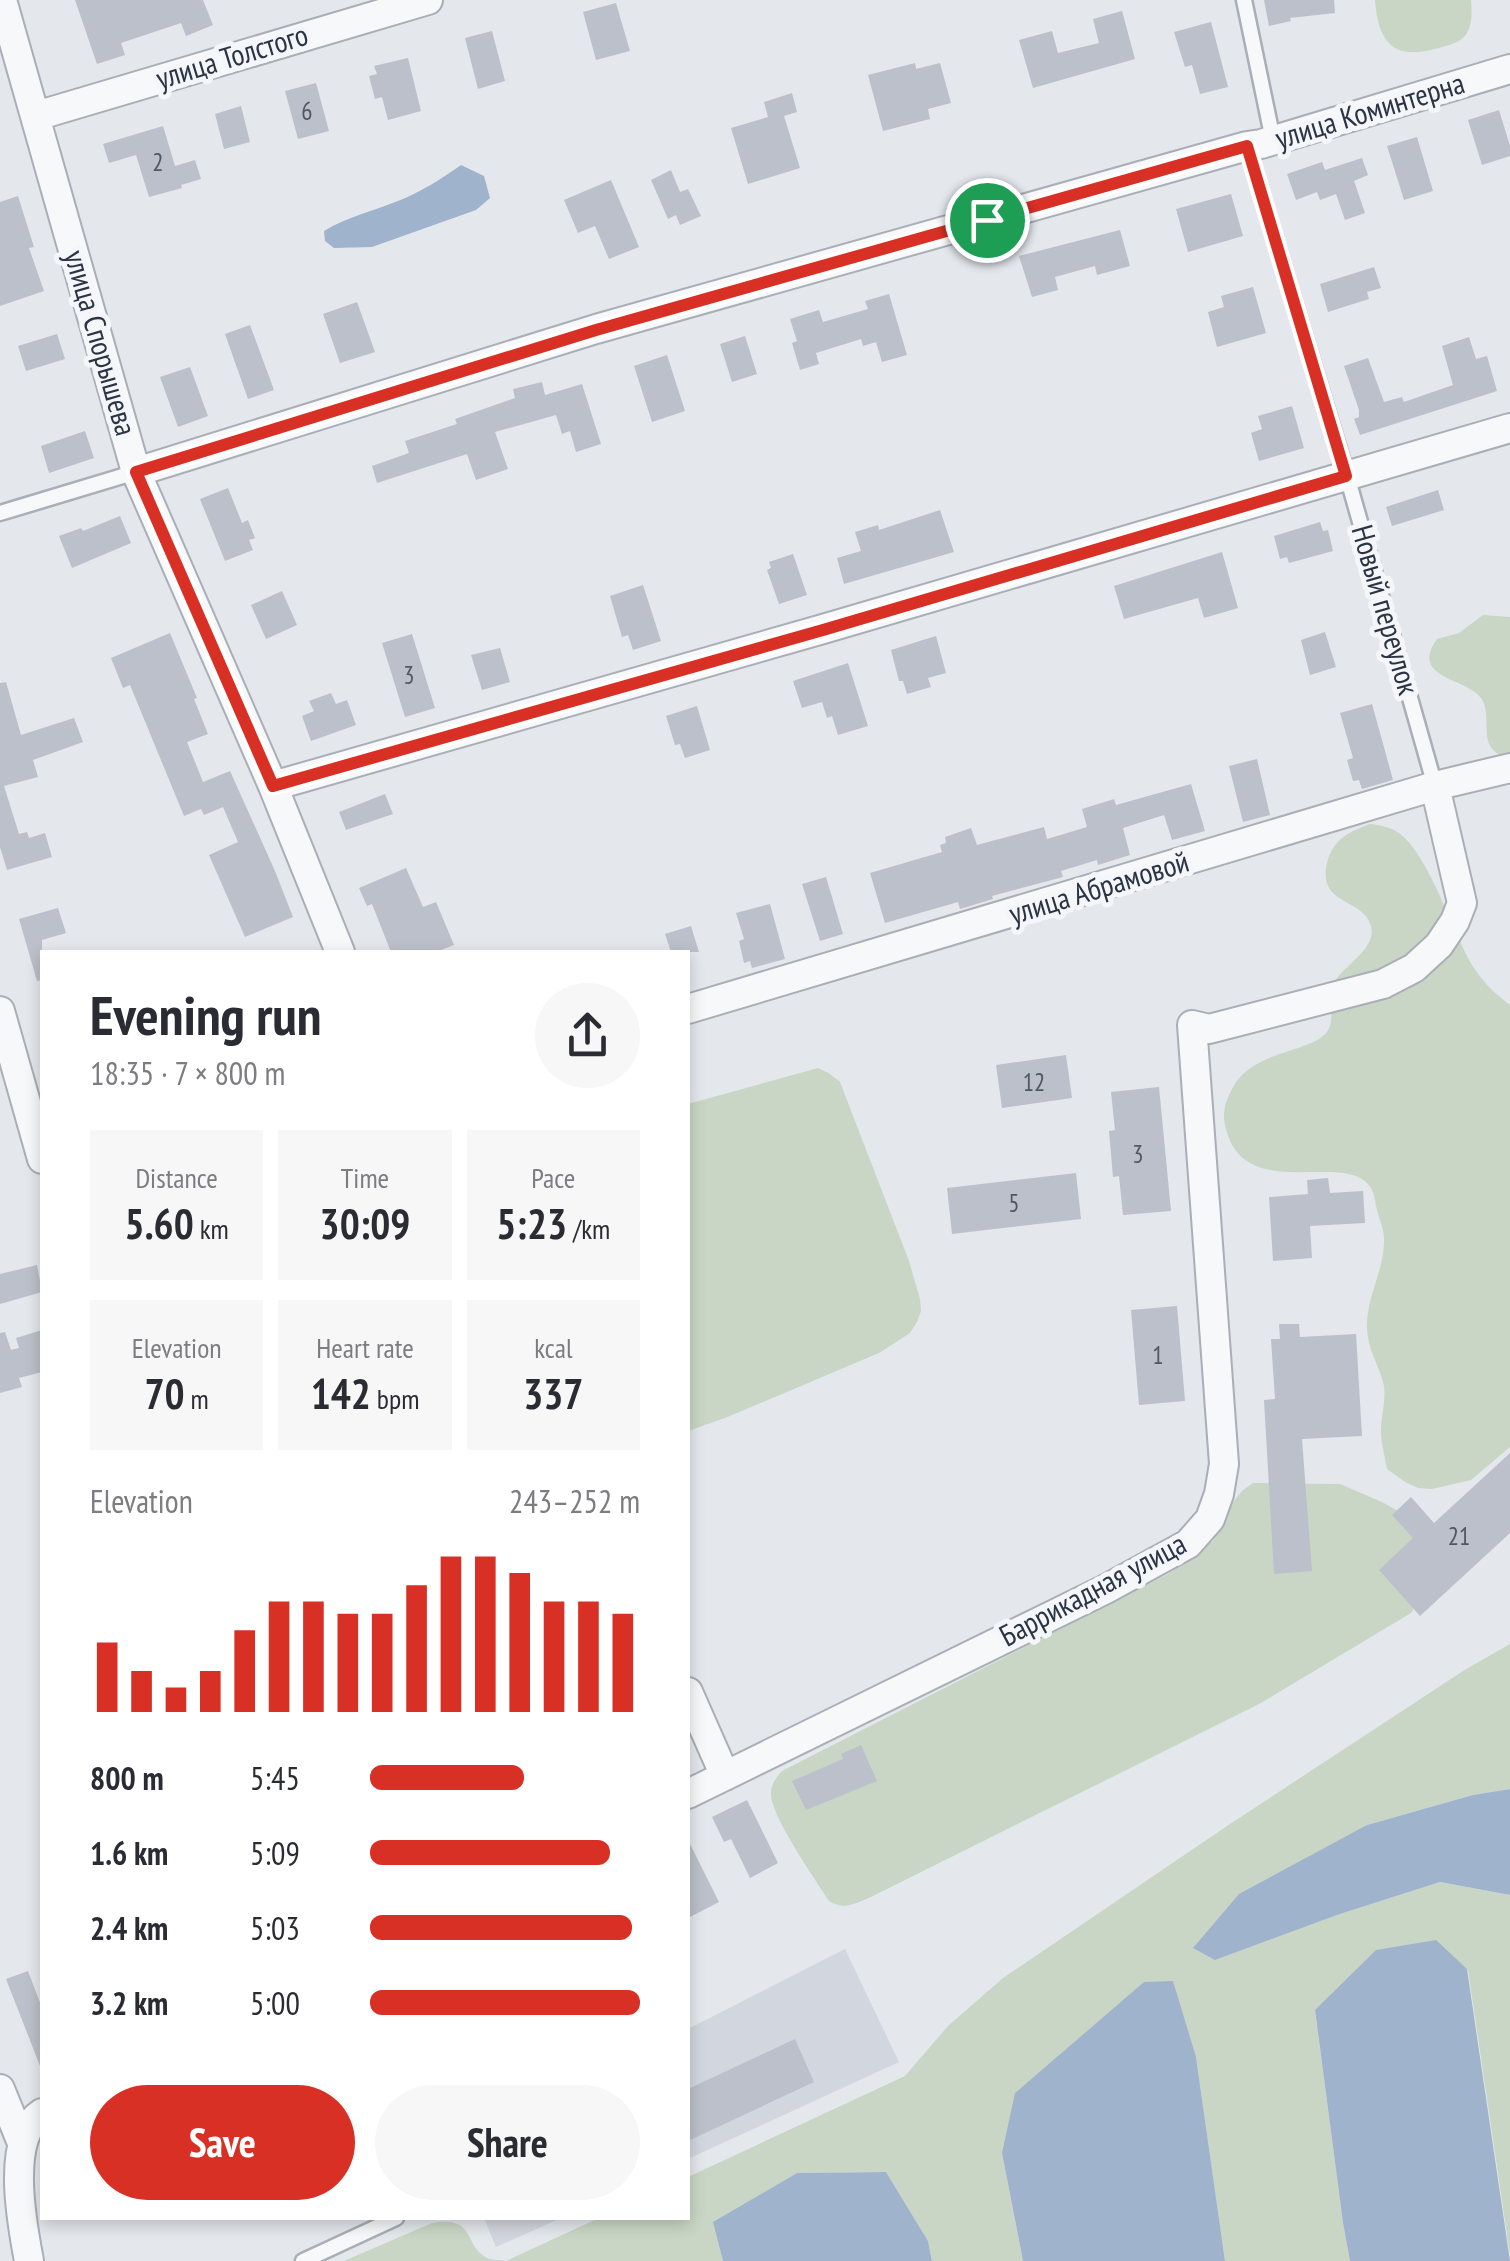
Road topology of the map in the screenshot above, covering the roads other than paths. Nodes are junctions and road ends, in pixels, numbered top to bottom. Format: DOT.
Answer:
graph roads {
  1 [pos="2,0"];
  2 [pos="428,0"];
  3 [pos="1244,0"];
  4 [pos="1510,69"];
  5 [pos="36,116"];
  6 [pos="1260,143"];
  7 [pos="1510,428"];
  8 [pos="136,472"];
  9 [pos="1346,476"];
  10 [pos="0,513"];
  11 [pos="1510,768"];
  12 [pos="273,786"];
  13 [pos="1436,786"];
  14 [pos="339,950"];
  15 [pos="690,1008"];
  16 [pos="2,1023"];
  17 [pos="40,1152"];
  18 [pos="690,1697"];
  19 [pos="725,1776"];
  20 [pos="690,1793"];
  21 [pos="0,2089"];
  22 [pos="40,2114"];
  23 [pos="22,2143"];
  24 [pos="392,2220"];
  25 [pos="29,2261"];
  26 [pos="303,2261"];
  1 -- 5 [label="street, улица Спорышева"];
  2 -- 5 [label="street, улица Толстого"];
  3 -- 6 [label="lane, Новый переулок"];
  4 -- 6 [label="street, улица Коминтерна"];
  5 -- 8 [label="street, улица Спорышева"];
  6 -- 8 [label="street, улица Коминтерна"];
  6 -- 9 [label="lane, Новый переулок"];
  7 -- 9 [label="street"];
  8 -- 10 [label="lane"];
  8 -- 12 [label="street, улица Спорышева"];
  9 -- 12 [label="street"];
  9 -- 13 [label="lane, Новый переулок"];
  11 -- 13 [label="street, улица Абрамовой"];
  12 -- 14 [label="street, улица Спорышева"];
  13 -- 15 [label="street, улица Абрамовой"];
  13 -- 19 [label="street, Баррикадная улица"];
  16 -- 17 [label="street"];
  18 -- 19 [label="street"];
  19 -- 20 [label="street, Баррикадная улица"];
  21 -- 23 [label="street"];
  22 -- 23 [label="street"];
  23 -- 25 [label="street"];
  24 -- 26 [label="lane"];
}
